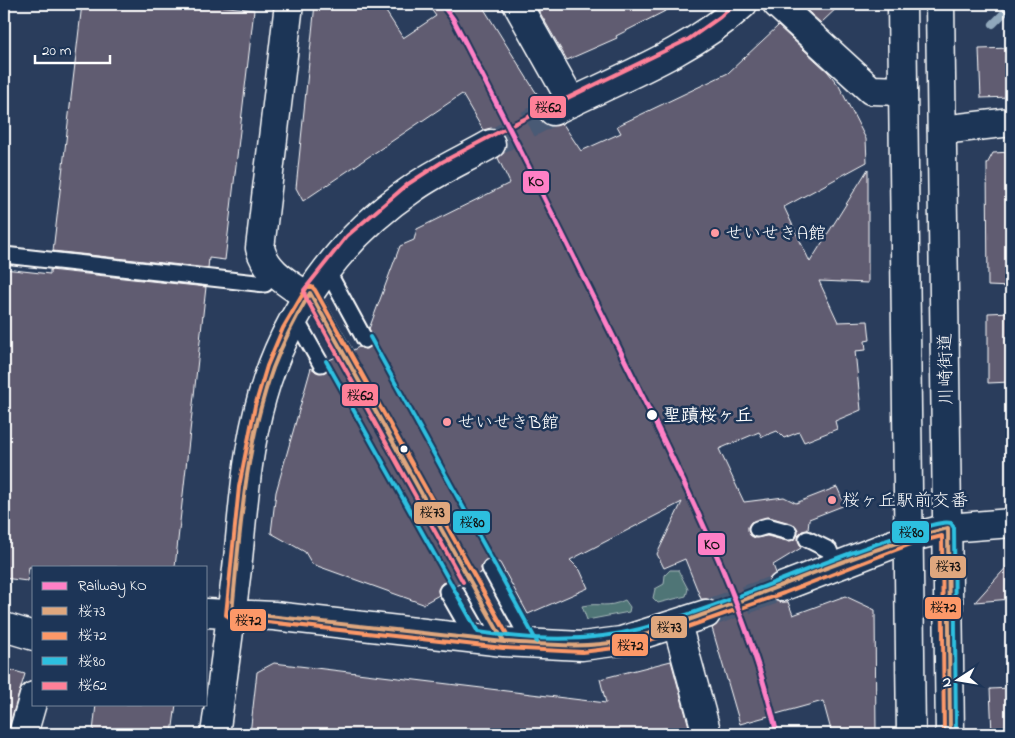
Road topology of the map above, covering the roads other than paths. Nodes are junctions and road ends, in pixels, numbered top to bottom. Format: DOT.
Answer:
graph roads {
  1 [pos="289,4"];
  2 [pos="517,4"];
  3 [pos="743,4"];
  4 [pos="777,4"];
  5 [pos="902,4"];
  6 [pos="940,4"];
  7 [pos="903,91"];
  8 [pos="1011,122"];
  9 [pos="942,130"];
  10 [pos="491,144"];
  11 [pos="4,255"];
  12 [pos="327,270"];
  13 [pos="265,284"];
  14 [pos="305,303"];
  15 [pos="365,340"];
  16 [pos="344,353"];
  17 [pos="321,364"];
  18 [pos="1011,523"];
  19 [pos="948,528"];
  20 [pos="757,529"];
  21 [pos="789,532"];
  22 [pos="909,538"];
  23 [pos="806,539"];
  24 [pos="835,566"];
  25 [pos="490,568"];
  26 [pos="468,579"];
  27 [pos="782,586"];
  28 [pos="447,591"];
  29 [pos="219,613"];
  30 [pos="706,614"];
  31 [pos="677,624"];
  32 [pos="4,627"];
  33 [pos="32,635"];
  34 [pos="474,638"];
  35 [pos="504,642"];
  36 [pos="532,645"];
  37 [pos="32,703"];
  38 [pos="23,734"];
  39 [pos="215,734"];
  40 [pos="707,734"];
  41 [pos="911,734"];
  42 [pos="950,734"];
  1 -- 14 [label="street"];
  2 -- 3 [label="street"];
  4 -- 7 [label="street"];
  5 -- 7 [label="street"];
  6 -- 9 [label="street, 川崎街道"];
  7 -- 22 [label="street"];
  8 -- 9 [label="street"];
  9 -- 19 [label="street, 川崎街道"];
  10 -- 12 [label="street"];
  11 -- 13 [label="lane"];
  12 -- 14 [label="street"];
  12 -- 15 [label="lane"];
  14 -- 16 [label="lane"];
  14 -- 17 [label="lane"];
  14 -- 29 [label="street"];
  18 -- 19 [label="street"];
  19 -- 22 [label="street"];
  19 -- 42 [label="street, 川崎街道"];
  20 -- 21 [label="lane"];
  22 -- 24 [label="street"];
  22 -- 41 [label="street"];
  23 -- 24 [label="lane"];
  24 -- 27 [label="street"];
  25 -- 36 [label="lane"];
  26 -- 35 [label="lane"];
  28 -- 34 [label="lane"];
  29 -- 34 [label="street"];
  29 -- 39 [label="street"];
  30 -- 31 [label="street"];
  31 -- 36 [label="street"];
  31 -- 40 [label="street"];
  32 -- 33 [label="street"];
  34 -- 35 [label="street"];
  35 -- 36 [label="street"];
  37 -- 38 [label="street"];
}
